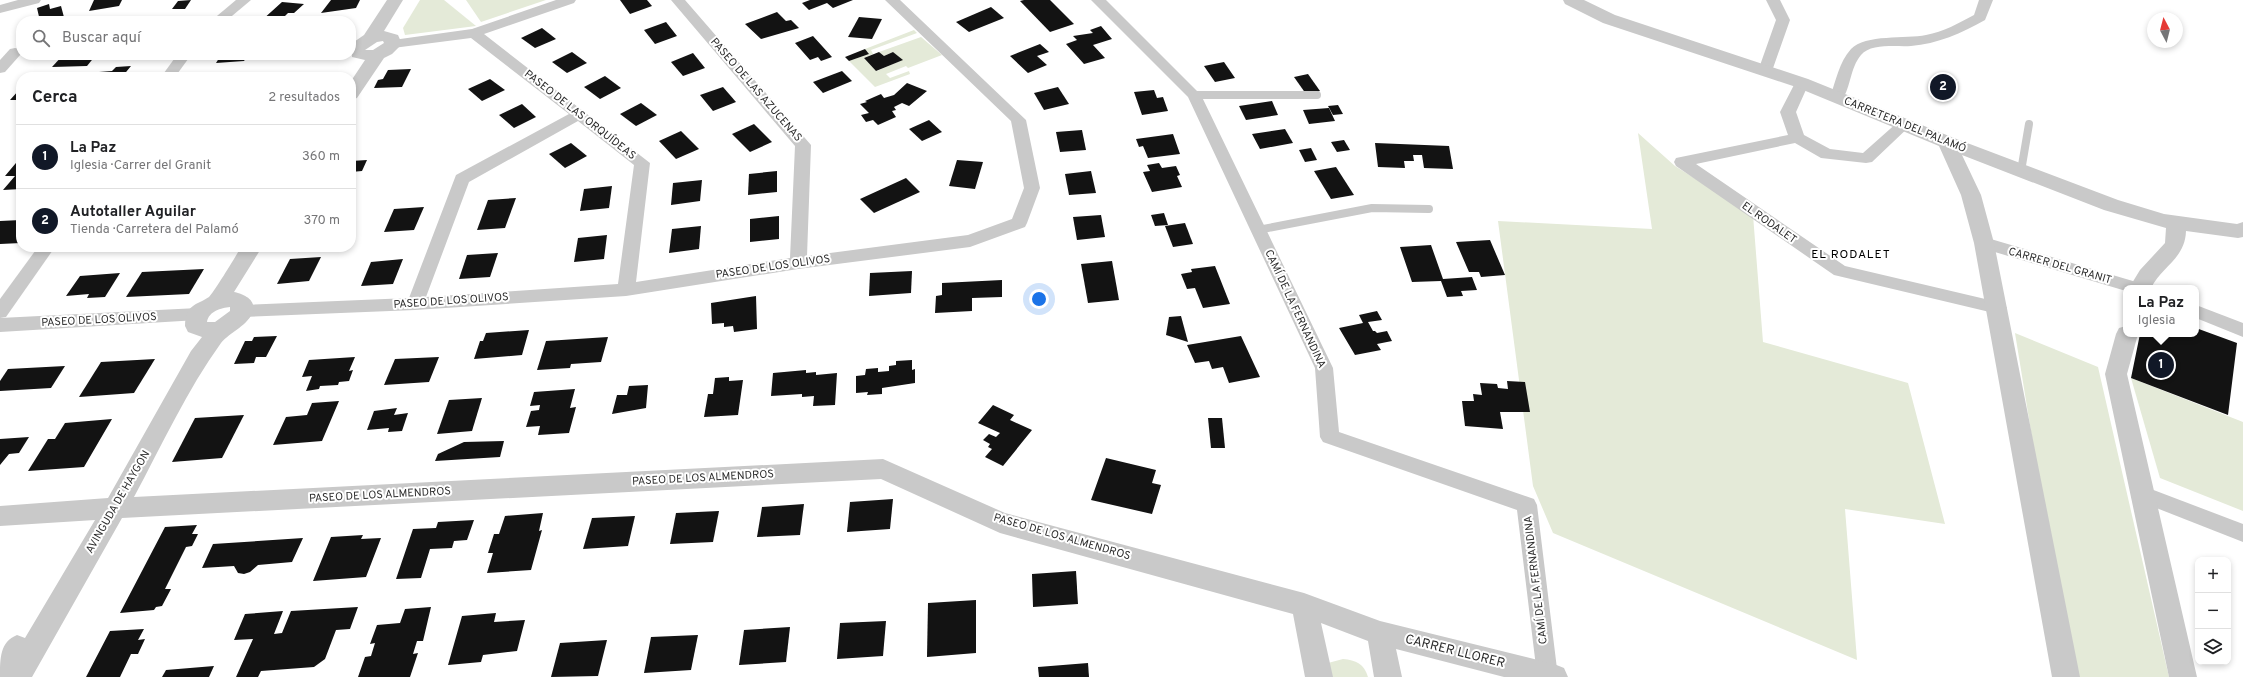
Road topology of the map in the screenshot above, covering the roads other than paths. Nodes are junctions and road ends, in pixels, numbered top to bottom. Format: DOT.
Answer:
graph roads {
  1 [pos="34,0"];
  2 [pos="244,0"];
  3 [pos="395,0"];
  4 [pos="404,0"];
  5 [pos="570,0"];
  6 [pos="678,0"];
  7 [pos="892,0"];
  8 [pos="1098,0"];
  9 [pos="1572,0"];
  10 [pos="1773,0"];
  11 [pos="1986,0"];
  12 [pos="0,9"];
  13 [pos="224,16"];
  14 [pos="474,33"];
  15 [pos="384,39"];
  16 [pos="16,52"];
  17 [pos="16,53"];
  18 [pos="370,55"];
  19 [pos="0,56"];
  20 [pos="180,60"];
  21 [pos="0,69"];
  22 [pos="1765,71"];
  23 [pos="172,72"];
  24 [pos="356,72"];
  25 [pos="356,84"];
  26 [pos="1802,84"];
  27 [pos="1194,94"];
  28 [pos="1317,95"];
  29 [pos="1837,97"];
  30 [pos="578,115"];
  31 [pos="1904,124"];
  32 [pos="2029,124"];
  33 [pos="1797,138"];
  34 [pos="1947,142"];
  35 [pos="2022,171"];
  36 [pos="1429,209"];
  37 [pos="2176,224"];
  38 [pos="2243,229"];
  39 [pos="1258,230"];
  40 [pos="1984,243"];
  41 [pos="43,252"];
  42 [pos="250,252"];
  43 [pos="259,252"];
  44 [pos="798,263"];
  45 [pos="2126,285"];
  46 [pos="2142,285"];
  47 [pos="626,290"];
  48 [pos="232,304"];
  49 [pos="415,304"];
  50 [pos="1998,308"];
  51 [pos="0,312"];
  52 [pos="2199,312"];
  53 [pos="206,324"];
  54 [pos="0,325"];
  55 [pos="2243,330"];
  56 [pos="2126,337"];
  57 [pos="2143,494"];
  58 [pos="106,509"];
  59 [pos="0,516"];
  60 [pos="2243,533"];
  61 [pos="1304,605"];
  62 [pos="1380,633"];
  63 [pos="1551,676"];
  64 [pos="0,677"];
  65 [pos="17,677"];
  66 [pos="1318,677"];
  67 [pos="1388,677"];
  68 [pos="2066,677"];
  69 [pos="2183,677"];
  1 -- 12 [label="street"];
  2 -- 13 [label="street"];
  3 -- 15 [label="street"];
  4 -- 15 [label="street"];
  5 -- 14 [label="street"];
  6 -- 44 [label="street, PASEO DE LAS AZUCENAS"];
  7 -- 44 [label="street, PASEO DE LOS OLIVOS"];
  8 -- 27 [label="street, CAMÍ DE LA FERNANDINA"];
  9 -- 22 [label="street, CARRETERA DEL PALAMÓ"];
  10 -- 22 [label="street"];
  11 -- 29 [label="street"];
  14 -- 15 [label="street"];
  14 -- 30 [label="street, PASEO DE LAS ORQUÍDEAS"];
  15 -- 18 [label="street"];
  15 -- 18 [label="street"];
  16 -- 19 [label="street"];
  17 -- 21 [label="street"];
  18 -- 24 [label="street"];
  18 -- 25 [label="street"];
  20 -- 23 [label="street"];
  22 -- 26 [label="street, CARRETERA DEL PALAMÓ"];
  26 -- 29 [label="street, CARRETERA DEL PALAMÓ"];
  26 -- 33 [label="street"];
  27 -- 28 [label="lane"];
  27 -- 39 [label="street, CAMÍ DE LA FERNANDINA"];
  29 -- 31 [label="street, CARRETERA DEL PALAMÓ"];
  30 -- 47 [label="street, PASEO DE LAS ORQUÍDEAS"];
  30 -- 49 [label="street"];
  31 -- 33 [label="street"];
  31 -- 34 [label="street, CARRETERA DEL PALAMÓ"];
  32 -- 35 [label="lane"];
  33 -- 50 [label="street, EL RODALET"];
  34 -- 35 [label="street, CARRETERA DEL PALAMÓ"];
  34 -- 40 [label="street"];
  35 -- 37 [label="street, CARRETERA DEL PALAMÓ"];
  36 -- 39 [label="lane"];
  37 -- 38 [label="street, CARRETERA DEL PALAMÓ"];
  37 -- 46 [label="street"];
  39 -- 63 [label="street, CAMÍ DE LA FERNANDINA"];
  40 -- 45 [label="street, CARRER DEL GRANIT"];
  40 -- 50 [label="street"];
  41 -- 51 [label="street"];
  42 -- 48 [label="street"];
  43 -- 48 [label="street"];
  44 -- 47 [label="street, PASEO DE LOS OLIVOS"];
  47 -- 49 [label="street, PASEO DE LOS OLIVOS"];
  48 -- 49 [label="street, PASEO DE LOS OLIVOS"];
  48 -- 53 [label="street"];
  50 -- 68 [label="street"];
  52 -- 55 [label="street"];
  53 -- 54 [label="street, PASEO DE LOS OLIVOS"];
  53 -- 58 [label="street, AVINGUDA DE HAYGON"];
  56 -- 57 [label="street"];
  57 -- 60 [label="street"];
  57 -- 69 [label="street"];
  58 -- 59 [label="street, PASEO DE LOS ALMENDROS"];
  58 -- 61 [label="street, PASEO DE LOS ALMENDROS"];
  58 -- 64 [label="street, AVINGUDA DE HAYGON"];
  58 -- 65 [label="street, AVINGUDA DE HAYGON"];
  61 -- 62 [label="street, PASEO DE LOS ALMENDROS"];
  61 -- 66 [label="street"];
  62 -- 63 [label="street, CARRER LLORER"];
  62 -- 67 [label="street"];
}
